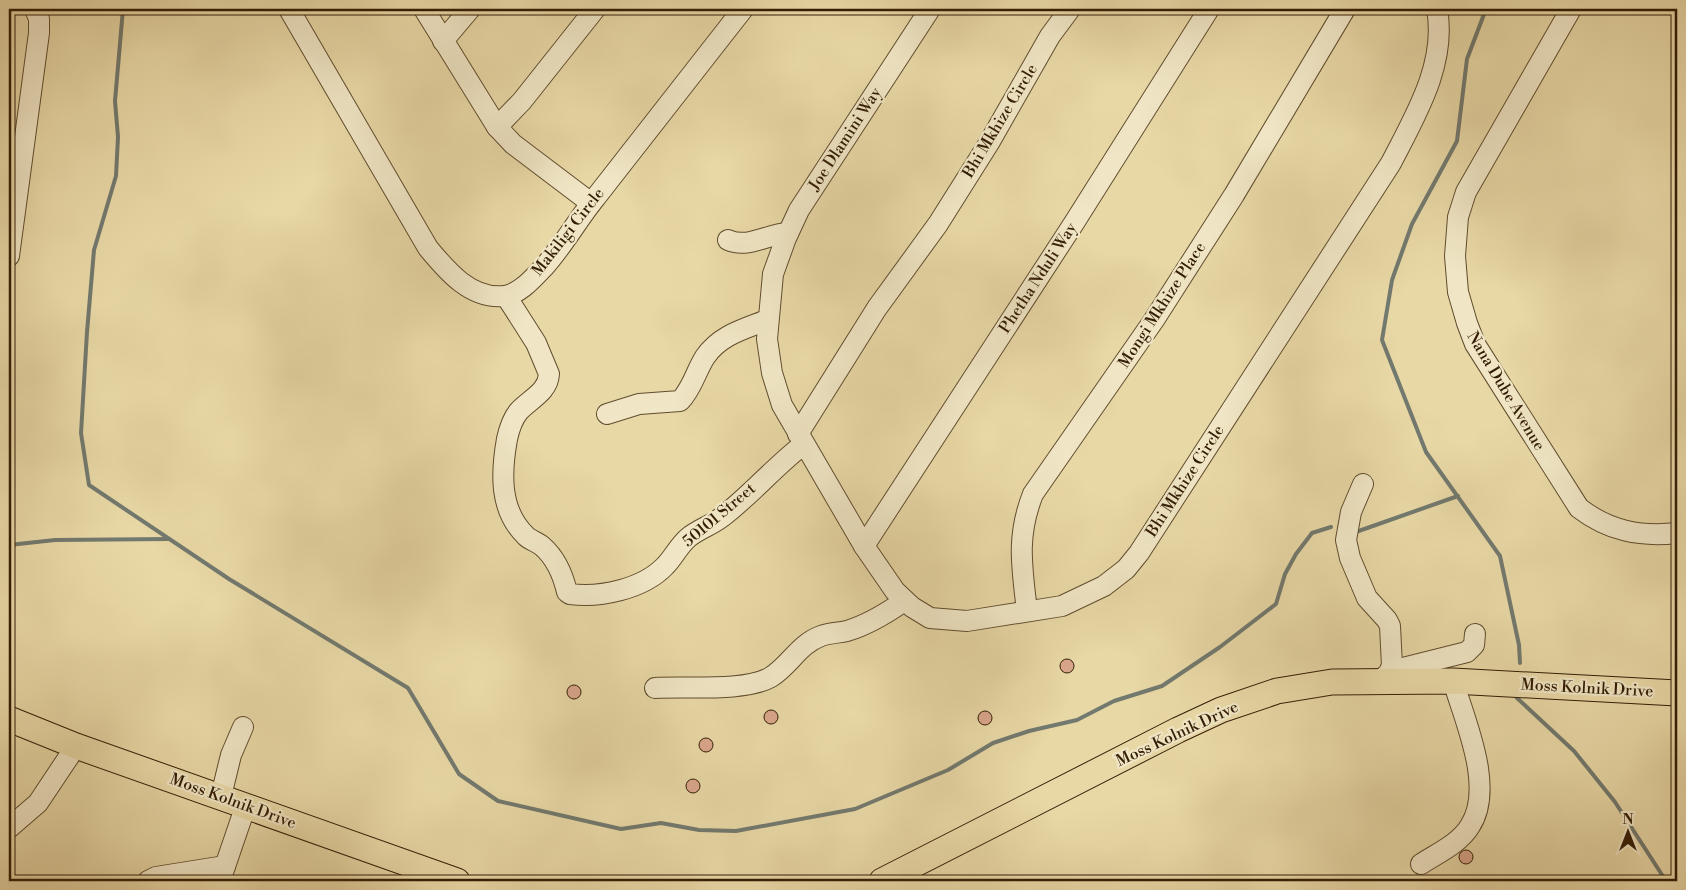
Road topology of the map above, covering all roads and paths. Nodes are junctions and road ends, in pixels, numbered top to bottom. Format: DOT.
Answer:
graph roads {
  1 [pos="35,9"];
  2 [pos="289,9"];
  3 [pos="424,9"];
  4 [pos="470,9"];
  5 [pos="594,9"];
  6 [pos="743,9"];
  7 [pos="930,9"];
  8 [pos="1070,9"];
  9 [pos="1209,9"];
  10 [pos="1345,9"];
  11 [pos="1437,9"];
  12 [pos="1571,9"];
  13 [pos="443,41"];
  14 [pos="497,127"];
  15 [pos="16,156"];
  16 [pos="591,203"];
  17 [pos="788,233"];
  18 [pos="728,240"];
  19 [pos="9,256"];
  20 [pos="773,274"];
  21 [pos="506,296"];
  22 [pos="767,320"];
  23 [pos="607,414"];
  24 [pos="801,439"];
  25 [pos="1363,484"];
  26 [pos="1677,533"];
  27 [pos="864,546"];
  28 [pos="904,601"];
  29 [pos="1026,611"];
  30 [pos="1475,634"];
  31 [pos="1385,676"];
  32 [pos="1453,681"];
  33 [pos="655,688"];
  34 [pos="1677,693"];
  35 [pos="9,720"];
  36 [pos="244,727"];
  37 [pos="76,746"];
  38 [pos="221,796"];
  39 [pos="246,805"];
  40 [pos="9,828"];
  41 [pos="1422,864"];
  42 [pos="223,874"];
  43 [pos="450,880"];
  44 [pos="148,881"];
  45 [pos="882,881"];
  1 -- 15 [label="street"];
  2 -- 21 [label="street"];
  3 -- 13 [label="street"];
  4 -- 13 [label="street"];
  5 -- 14 [label="street"];
  6 -- 16 [label="street, Makiligi Circle"];
  7 -- 17 [label="street, Joe Dlamini Way"];
  8 -- 24 [label="street, Bhi Mkhize Circle"];
  9 -- 27 [label="street, Phetha Nduli Way"];
  10 -- 29 [label="street, Mongi Mkhize Place"];
  11 -- 29 [label="street, Bhi Mkhize Circle"];
  12 -- 26 [label="street, Nana Dube Avenue"];
  13 -- 14 [label="street"];
  14 -- 16 [label="street"];
  15 -- 19 [label="street"];
  16 -- 21 [label="street, Makiligi Circle"];
  17 -- 18 [label="street"];
  17 -- 20 [label="street, Joe Dlamini Way"];
  20 -- 22 [label="street, Bhi Mkhize Circle"];
  21 -- 24 [label="street, 50101 Street"];
  22 -- 23 [label="street"];
  22 -- 24 [label="street, Bhi Mkhize Circle"];
  24 -- 27 [label="street, Bhi Mkhize Circle"];
  25 -- 31 [label="street"];
  27 -- 28 [label="street, Bhi Mkhize Circle"];
  28 -- 29 [label="street, Bhi Mkhize Circle"];
  28 -- 33 [label="street"];
  30 -- 31 [label="street"];
  31 -- 32 [label="main road, Moss Kolnik Drive"];
  31 -- 45 [label="main road, Moss Kolnik Drive"];
  32 -- 34 [label="main road, Moss Kolnik Drive"];
  32 -- 41 [label="street"];
  35 -- 37 [label="main road, Moss Kolnik Drive"];
  36 -- 38 [label="street"];
  37 -- 38 [label="main road, Moss Kolnik Drive"];
  37 -- 40 [label="street"];
  38 -- 39 [label="main road, Moss Kolnik Drive"];
  39 -- 42 [label="street"];
  39 -- 43 [label="main road, Moss Kolnik Drive"];
  42 -- 44 [label="street"];
}
